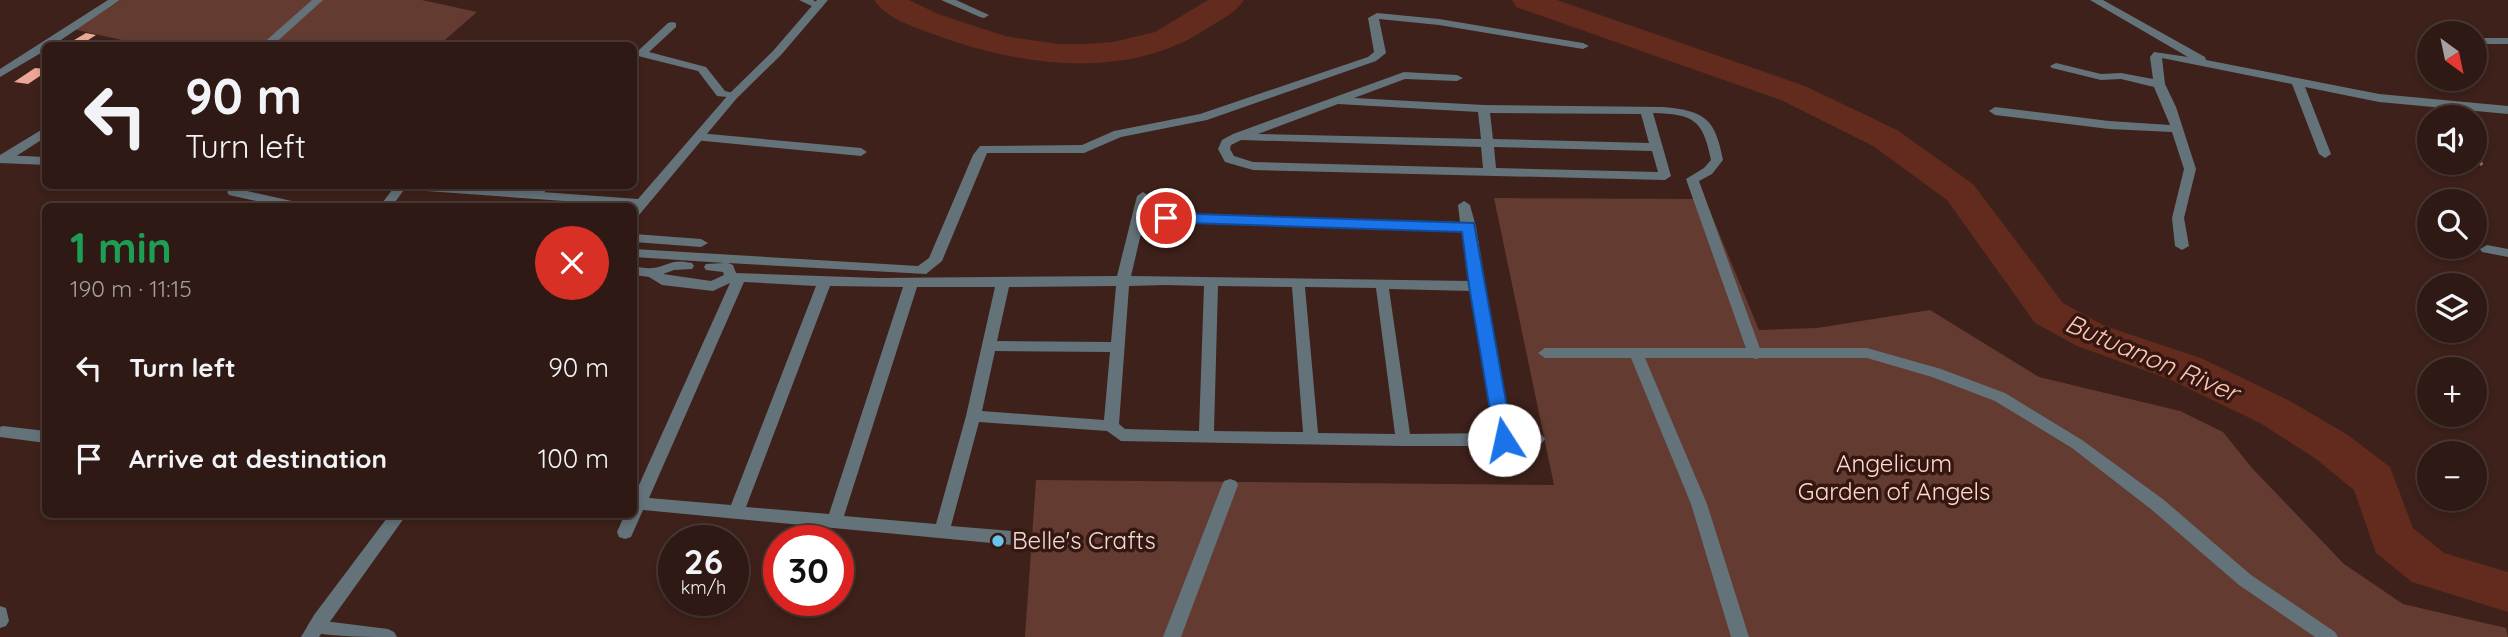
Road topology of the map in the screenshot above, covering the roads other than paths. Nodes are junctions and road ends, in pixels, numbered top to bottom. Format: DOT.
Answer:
graph roads {
  1 [pos="115,0"];
  2 [pos="318,0"];
  3 [pos="804,0"];
  4 [pos="946,0"];
  5 [pos="2095,0"];
  6 [pos="820,3"];
  7 [pos="985,15"];
  8 [pos="672,25"];
  9 [pos="2487,41"];
  10 [pos="2508,41"];
  11 [pos="50,42"];
  12 [pos="270,42"];
  13 [pos="1583,46"];
  14 [pos="42,47"];
  15 [pos="638,52"];
  16 [pos="2212,65"];
  17 [pos="2056,66"];
  18 [pos="0,74"];
  19 [pos="1457,78"];
  20 [pos="2159,84"];
  21 [pos="2298,84"];
  22 [pos="733,96"];
  23 [pos="1336,100"];
  24 [pos="1484,109"];
  25 [pos="1646,110"];
  26 [pos="2508,110"];
  27 [pos="1995,111"];
  28 [pos="2176,129"];
  29 [pos="42,134"];
  30 [pos="698,137"];
  31 [pos="1237,137"];
  32 [pos="1488,143"];
  33 [pos="1656,146"];
  34 [pos="861,152"];
  35 [pos="2325,154"];
  36 [pos="2,159"];
  37 [pos="42,161"];
  38 [pos="1490,172"];
  39 [pos="1665,176"];
  40 [pos="1692,179"];
  41 [pos="236,189"];
  42 [pos="491,189"];
  43 [pos="532,190"];
  44 [pos="1143,195"];
  45 [pos="283,203"];
  46 [pos="608,203"];
  47 [pos="1464,205"];
  48 [pos="637,208"];
  49 [pos="1138,217"];
  50 [pos="1469,227"];
  51 [pos="637,238"];
  52 [pos="701,243"];
  53 [pos="2182,246"];
  54 [pos="2487,249"];
  55 [pos="637,253"];
  56 [pos="2508,253"];
  57 [pos="637,271"];
  58 [pos="735,278"];
  59 [pos="1123,281"];
  60 [pos="1211,282"];
  61 [pos="1298,282"];
  62 [pos="824,283"];
  63 [pos="1003,284"];
  64 [pos="1382,284"];
  65 [pos="911,285"];
  66 [pos="1476,286"];
  67 [pos="989,346"];
  68 [pos="1117,347"];
  69 [pos="1545,353"];
  70 [pos="1636,354"];
  71 [pos="1755,354"];
  72 [pos="973,416"];
  73 [pos="1111,426"];
  74 [pos="3,432"];
  75 [pos="1206,436"];
  76 [pos="42,437"];
  77 [pos="1311,437"];
  78 [pos="1537,439"];
  79 [pos="1404,440"];
  80 [pos="1504,440"];
  81 [pos="1230,485"];
  82 [pos="637,505"];
  83 [pos="637,510"];
  84 [pos="736,513"];
  85 [pos="396,518"];
  86 [pos="631,518"];
  87 [pos="834,522"];
  88 [pos="942,531"];
  89 [pos="625,532"];
  90 [pos="1023,540"];
  91 [pos="0,613"];
  92 [pos="0,621"];
  93 [pos="313,632"];
  94 [pos="388,637"];
  95 [pos="1172,637"];
  96 [pos="1740,637"];
  97 [pos="2329,637"];
  1 -- 11 [label="street"];
  2 -- 12 [label="street"];
  3 -- 6 [label="street"];
  4 -- 7 [label="street"];
  5 -- 16 [label="street"];
  6 -- 22 [label="street"];
  8 -- 15 [label="street"];
  9 -- 10 [label="street"];
  13 -- 55 [label="street"];
  14 -- 18 [label="street"];
  15 -- 22 [label="street"];
  16 -- 20 [label="street"];
  16 -- 21 [label="street"];
  17 -- 20 [label="street"];
  19 -- 23 [label="street"];
  20 -- 28 [label="street"];
  21 -- 26 [label="street"];
  21 -- 35 [label="street"];
  22 -- 30 [label="street"];
  23 -- 24 [label="street"];
  23 -- 31 [label="street"];
  24 -- 25 [label="street"];
  24 -- 32 [label="street"];
  25 -- 33 [label="street"];
  25 -- 40 [label="street"];
  27 -- 28 [label="street"];
  28 -- 53 [label="street"];
  29 -- 36 [label="street"];
  30 -- 34 [label="street"];
  30 -- 48 [label="street"];
  31 -- 32 [label="street"];
  31 -- 38 [label="street"];
  32 -- 33 [label="street"];
  32 -- 38 [label="street"];
  33 -- 39 [label="street"];
  36 -- 37 [label="street"];
  38 -- 39 [label="street"];
  39 -- 40 [label="street"];
  40 -- 71 [label="street"];
  41 -- 45 [label="street"];
  42 -- 43 [label="street"];
  43 -- 46 [label="street"];
  44 -- 49 [label="street"];
  47 -- 50 [label="street"];
  49 -- 50 [label="street"];
  49 -- 59 [label="street"];
  50 -- 66 [label="street"];
  51 -- 52 [label="street"];
  54 -- 56 [label="street"];
  57 -- 58 [label="street"];
  58 -- 62 [label="street"];
  58 -- 82 [label="street"];
  59 -- 60 [label="street"];
  59 -- 63 [label="street"];
  59 -- 68 [label="street"];
  60 -- 61 [label="street"];
  60 -- 75 [label="street"];
  61 -- 64 [label="street"];
  61 -- 77 [label="street"];
  62 -- 65 [label="street"];
  62 -- 84 [label="street"];
  63 -- 65 [label="street"];
  63 -- 67 [label="street"];
  64 -- 66 [label="street"];
  64 -- 79 [label="street"];
  65 -- 87 [label="street"];
  66 -- 80 [label="street"];
  67 -- 68 [label="street"];
  67 -- 72 [label="street"];
  68 -- 73 [label="street"];
  69 -- 70 [label="street"];
  70 -- 71 [label="street"];
  70 -- 96 [label="street"];
  71 -- 97 [label="street"];
  72 -- 73 [label="street"];
  72 -- 88 [label="street"];
  73 -- 75 [label="street"];
  74 -- 76 [label="street"];
  75 -- 77 [label="street"];
  77 -- 79 [label="street"];
  78 -- 80 [label="street"];
  79 -- 80 [label="street"];
  81 -- 95 [label="street"];
  83 -- 84 [label="street"];
  84 -- 87 [label="street"];
  85 -- 93 [label="street"];
  86 -- 89 [label="street"];
  87 -- 88 [label="street"];
  88 -- 90 [label="street"];
  91 -- 92 [label="street"];
  93 -- 94 [label="street"];
}
